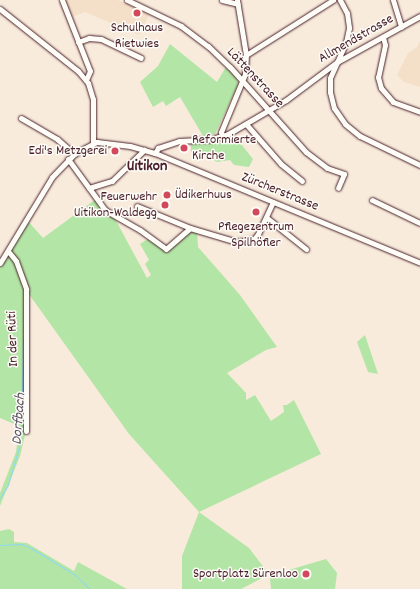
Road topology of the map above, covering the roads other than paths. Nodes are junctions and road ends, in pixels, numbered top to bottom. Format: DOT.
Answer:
graph roads {
  1 [pos="62,0"];
  2 [pos="127,0"];
  3 [pos="222,0"];
  4 [pos="333,0"];
  5 [pos="340,0"];
  6 [pos="392,0"];
  7 [pos="237,2"];
  8 [pos="0,9"];
  9 [pos="420,16"];
  10 [pos="401,27"];
  11 [pos="383,37"];
  12 [pos="78,42"];
  13 [pos="246,55"];
  14 [pos="141,58"];
  15 [pos="337,62"];
  16 [pos="86,80"];
  17 [pos="243,82"];
  18 [pos="268,111"];
  19 [pos="420,112"];
  20 [pos="21,118"];
  21 [pos="246,124"];
  22 [pos="222,136"];
  23 [pos="93,142"];
  24 [pos="144,150"];
  25 [pos="155,153"];
  26 [pos="74,154"];
  27 [pos="68,160"];
  28 [pos="420,165"];
  29 [pos="302,181"];
  30 [pos="89,188"];
  31 [pos="338,188"];
  32 [pos="372,200"];
  33 [pos="273,202"];
  34 [pos="137,206"];
  35 [pos="267,218"];
  36 [pos="420,223"];
  37 [pos="190,228"];
  38 [pos="306,250"];
  39 [pos="8,251"];
  40 [pos="0,263"];
  41 [pos="420,263"];
  42 [pos="26,431"];
  1 -- 12 [label="street"];
  2 -- 17 [label="street, Lättenstrasse"];
  3 -- 7 [label="street"];
  4 -- 13 [label="street"];
  5 -- 15 [label="street"];
  6 -- 10 [label="street"];
  7 -- 13 [label="street"];
  8 -- 16 [label="street"];
  9 -- 10 [label="street, Allmendstrasse"];
  10 -- 11 [label="street, Allmendstrasse"];
  11 -- 15 [label="street, Allmendstrasse"];
  11 -- 19 [label="street"];
  12 -- 14 [label="street"];
  12 -- 16 [label="street"];
  13 -- 17 [label="street"];
  15 -- 18 [label="street, Allmendstrasse"];
  15 -- 28 [label="street"];
  16 -- 23 [label="street"];
  17 -- 18 [label="street, Lättenstrasse"];
  17 -- 22 [label="street"];
  18 -- 21 [label="street, Allmendstrasse"];
  18 -- 31 [label="street, Lättenstrasse"];
  20 -- 26 [label="street"];
  21 -- 22 [label="street, Allmendstrasse"];
  21 -- 29 [label="street"];
  22 -- 25 [label="street, Allmendstrasse"];
  23 -- 24 [label="street, Zürcherstrasse"];
  23 -- 26 [label="street"];
  24 -- 25 [label="street, Zürcherstrasse"];
  24 -- 30 [label="street"];
  25 -- 33 [label="street, Zürcherstrasse"];
  26 -- 27 [label="street"];
  27 -- 30 [label="street"];
  27 -- 39 [label="street"];
  30 -- 37 [label="street"];
  32 -- 36 [label="street"];
  33 -- 35 [label="street"];
  33 -- 41 [label="street, Zürcherstrasse"];
  34 -- 37 [label="street"];
  35 -- 37 [label="street"];
  35 -- 38 [label="street"];
  39 -- 40 [label="street"];
  39 -- 42 [label="street, In der Rüti"];
}
